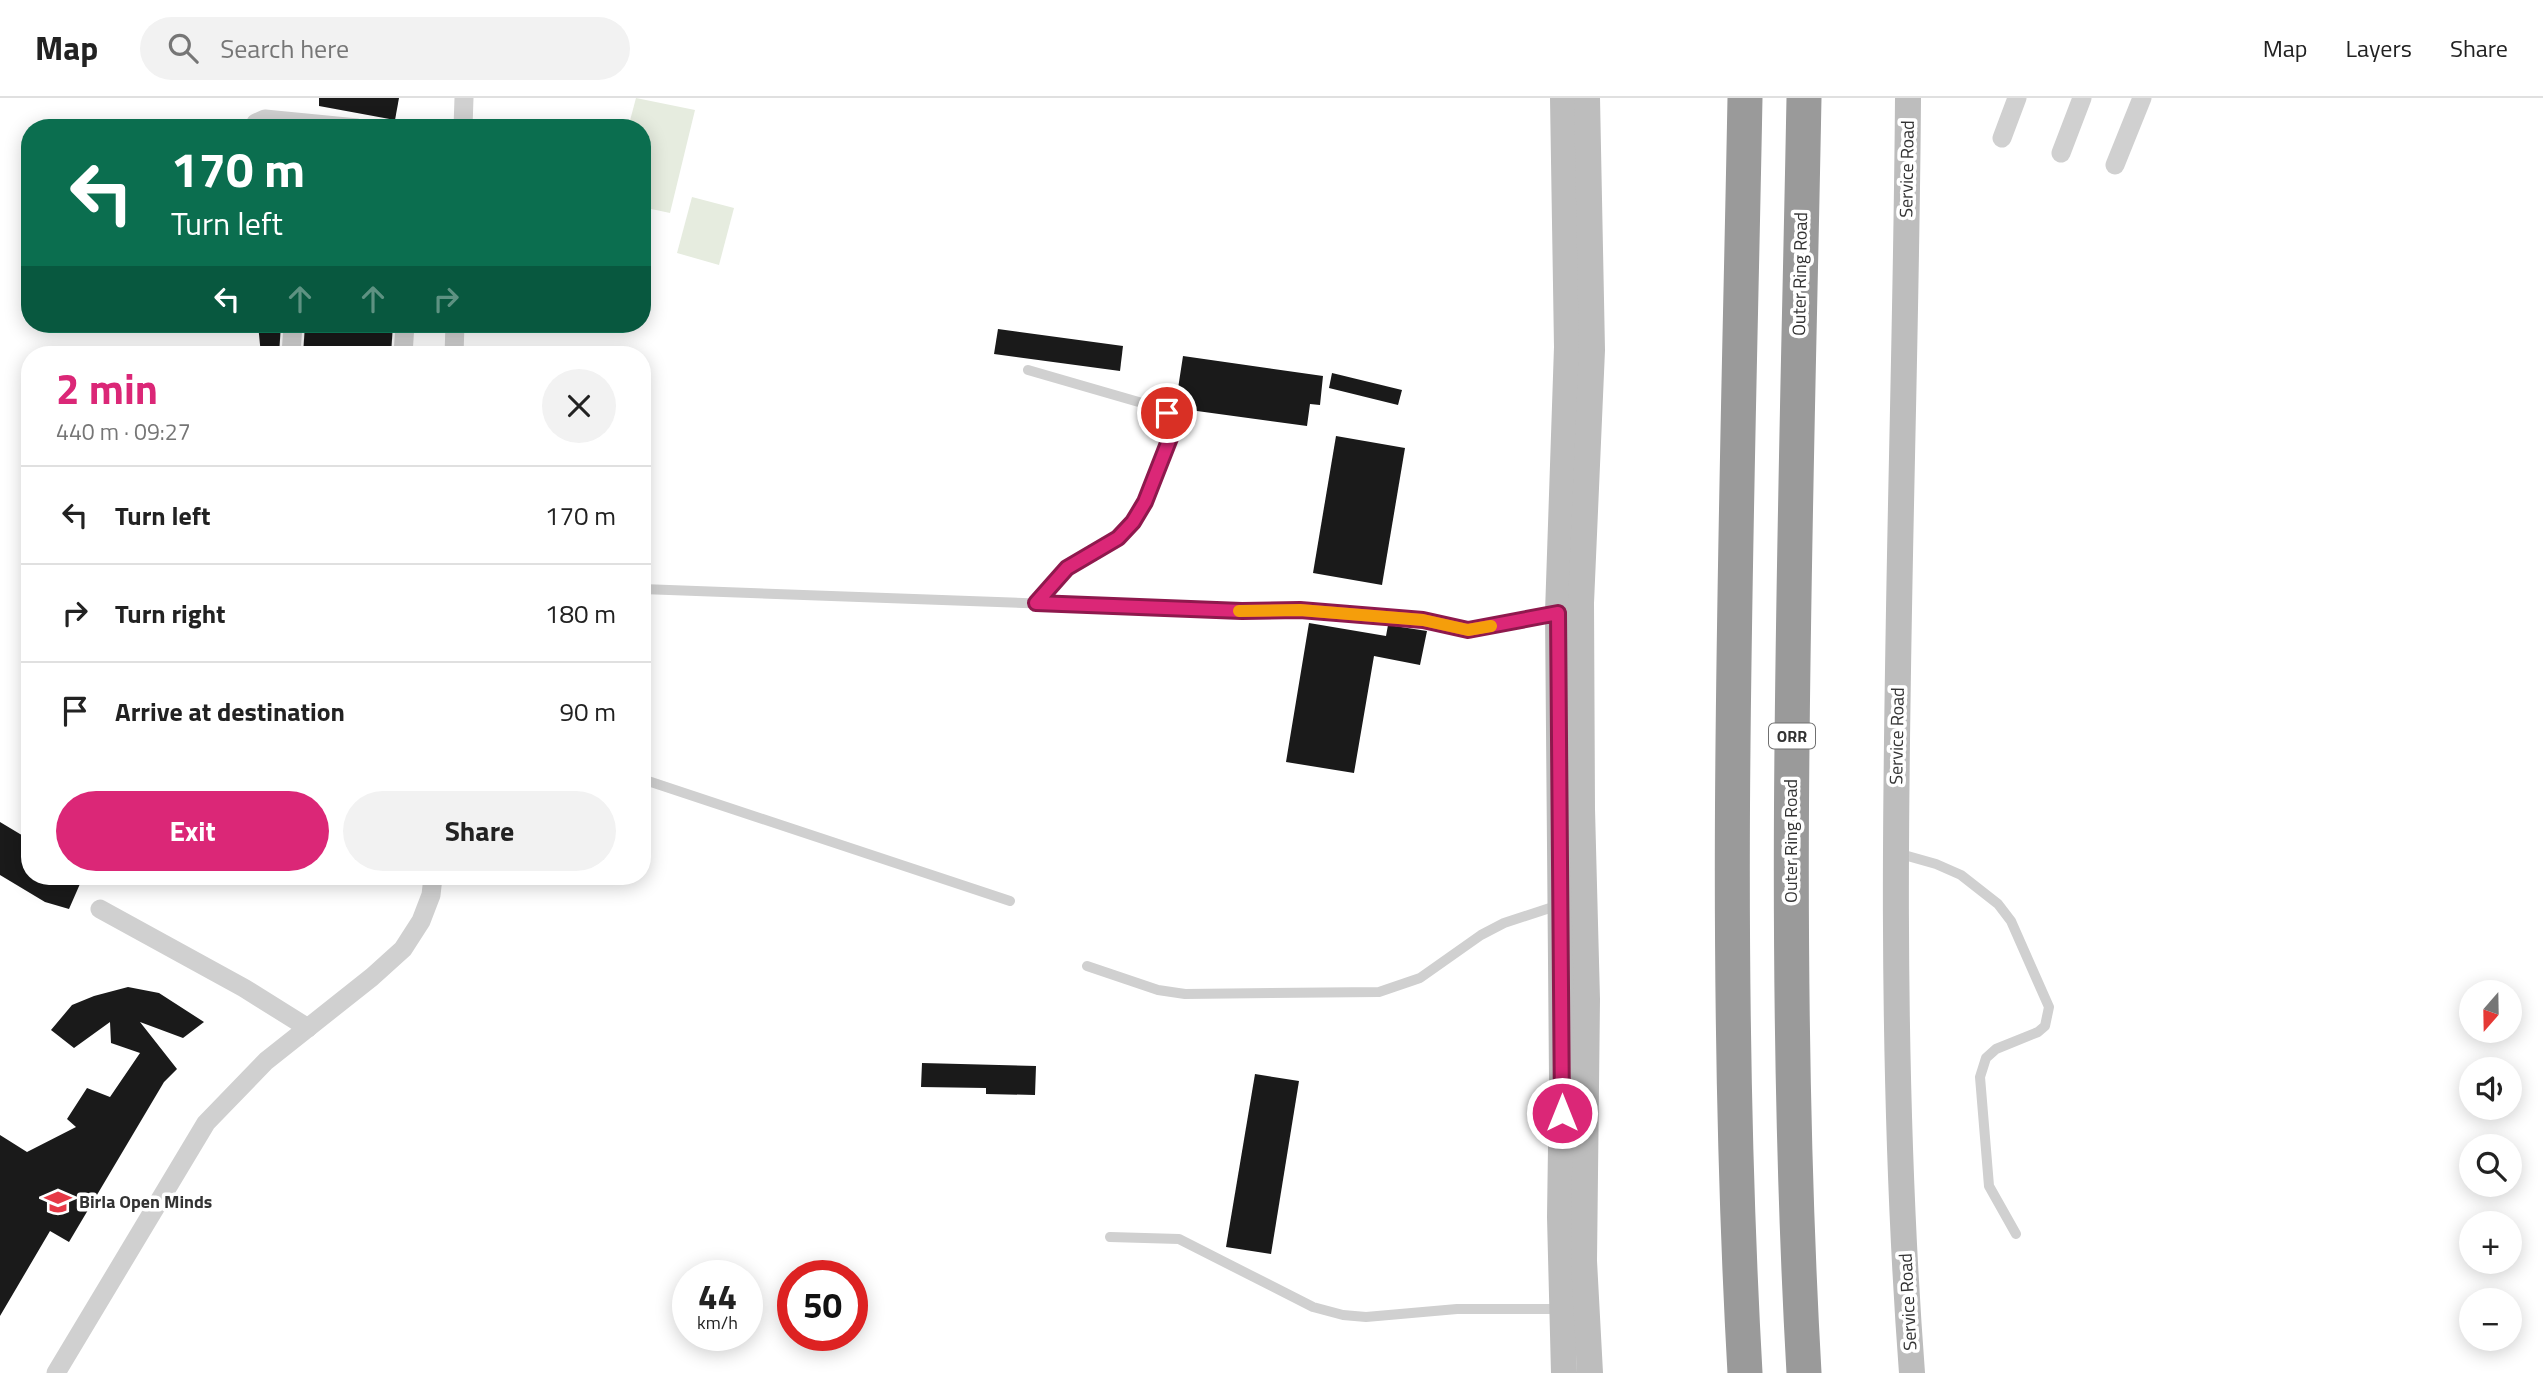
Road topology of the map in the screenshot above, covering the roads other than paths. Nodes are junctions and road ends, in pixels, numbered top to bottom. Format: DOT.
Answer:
graph roads {
  1 [pos="464,98"];
  2 [pos="1563,98"];
  3 [pos="1587,98"];
  4 [pos="1745,98"];
  5 [pos="1804,98"];
  6 [pos="1908,98"];
  7 [pos="2017,98"];
  8 [pos="2082,98"];
  9 [pos="2142,98"];
  10 [pos="463,119"];
  11 [pos="2002,138"];
  12 [pos="2061,153"];
  13 [pos="2115,165"];
  14 [pos="1028,370"];
  15 [pos="651,589"];
  16 [pos="1036,603"];
  17 [pos="1558,613"];
  18 [pos="651,782"];
  19 [pos="1896,853"];
  20 [pos="432,885"];
  21 [pos="1010,901"];
  22 [pos="1559,905"];
  23 [pos="100,909"];
  24 [pos="1087,965"];
  25 [pos="308,1028"];
  26 [pos="2016,1234"];
  27 [pos="1111,1237"];
  28 [pos="1561,1308"];
  29 [pos="56,1373"];
  30 [pos="1564,1373"];
  31 [pos="1590,1373"];
  32 [pos="1745,1373"];
  33 [pos="1804,1373"];
  34 [pos="1912,1373"];
  1 -- 10 [label="street"];
  2 -- 17 [label="main road"];
  3 -- 31 [label="main road"];
  4 -- 32 [label="highway"];
  5 -- 33 [label="highway, Outer Ring Road / ORR"];
  6 -- 19 [label="main road, Service Road"];
  7 -- 11 [label="street"];
  8 -- 12 [label="street"];
  9 -- 13 [label="street"];
  14 -- 16 [label="lane"];
  15 -- 16 [label="lane"];
  16 -- 17 [label="lane"];
  17 -- 22 [label="main road"];
  18 -- 21 [label="lane"];
  19 -- 26 [label="lane"];
  19 -- 34 [label="main road, Service Road"];
  20 -- 25 [label="street"];
  22 -- 24 [label="lane"];
  22 -- 28 [label="main road"];
  23 -- 25 [label="street"];
  25 -- 29 [label="street"];
  27 -- 28 [label="lane"];
  28 -- 30 [label="main road"];
}
